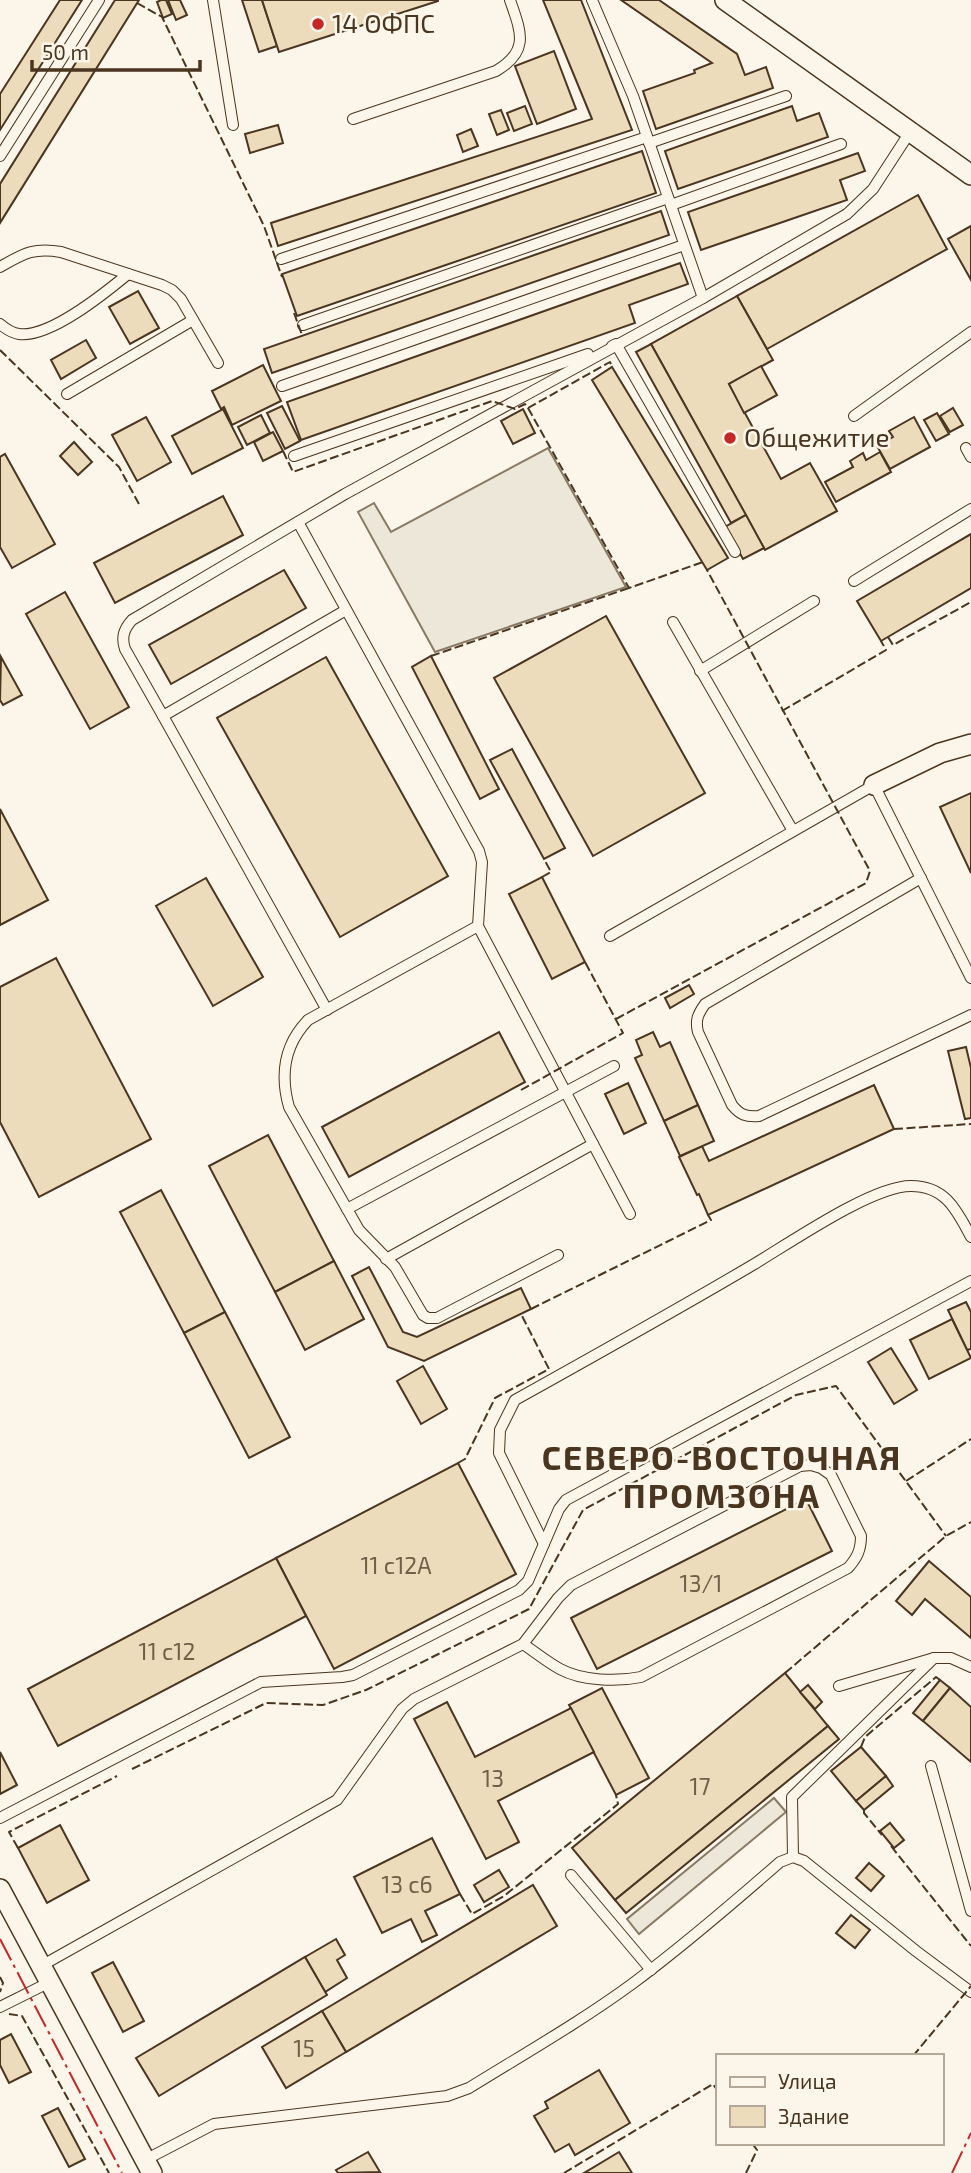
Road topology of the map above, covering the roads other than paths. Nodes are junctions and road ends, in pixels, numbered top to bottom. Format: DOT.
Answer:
graph roads {
  1 [pos="99,0"];
  2 [pos="212,0"];
  3 [pos="510,0"];
  4 [pos="592,0"];
  5 [pos="725,0"];
  6 [pos="786,96"];
  7 [pos="353,119"];
  8 [pos="233,125"];
  9 [pos="910,132"];
  10 [pos="648,140"];
  11 [pos="841,145"];
  12 [pos="0,156"];
  13 [pos="971,175"];
  14 [pos="669,202"];
  15 [pos="684,245"];
  16 [pos="281,259"];
  17 [pos="0,267"];
  18 [pos="128,274"];
  19 [pos="703,298"];
  20 [pos="193,320"];
  21 [pos="0,324"];
  22 [pos="303,325"];
  23 [pos="971,332"];
  24 [pos="616,344"];
  25 [pos="218,363"];
  26 [pos="282,386"];
  27 [pos="67,394"];
  28 [pos="854,416"];
  29 [pos="295,456"];
  30 [pos="971,509"];
  31 [pos="298,522"];
  32 [pos="735,552"];
  33 [pos="854,581"];
  34 [pos="814,601"];
  35 [pos="346,610"];
  36 [pos="673,622"];
  37 [pos="700,671"];
  38 [pos="163,716"];
  39 [pos="971,744"];
  40 [pos="874,785"];
  41 [pos="793,831"];
  42 [pos="921,878"];
  43 [pos="478,926"];
  44 [pos="610,936"];
  45 [pos="971,978"];
  46 [pos="327,1010"];
  47 [pos="971,1015"];
  48 [pos="614,1066"];
  49 [pos="566,1092"];
  50 [pos="593,1144"];
  51 [pos="347,1209"];
  52 [pos="631,1214"];
  53 [pos="971,1237"];
  54 [pos="558,1255"];
  55 [pos="386,1259"];
  56 [pos="971,1281"];
  57 [pos="544,1544"];
  58 [pos="523,1644"];
  59 [pos="934,1658"];
  60 [pos="971,1667"];
  61 [pos="839,1686"];
  62 [pos="931,1766"];
  63 [pos="0,1818"];
  64 [pos="793,1857"];
  65 [pos="571,1875"];
  66 [pos="0,1889"];
  67 [pos="971,1911"];
  68 [pos="651,1970"];
  69 [pos="45,1974"];
  70 [pos="971,1992"];
  71 [pos="0,2007"];
  72 [pos="148,2166"];
  1 -- 12 [label="lane"];
  2 -- 8 [label="lane"];
  3 -- 7 [label="lane"];
  4 -- 10 [label="lane"];
  5 -- 9 [label="street"];
  6 -- 10 [label="lane"];
  9 -- 13 [label="street"];
  9 -- 19 [label="lane"];
  10 -- 14 [label="lane"];
  10 -- 16 [label="lane"];
  11 -- 14 [label="lane"];
  14 -- 15 [label="lane"];
  14 -- 22 [label="lane"];
  15 -- 19 [label="lane"];
  15 -- 26 [label="lane"];
  17 -- 18 [label="lane"];
  18 -- 20 [label="lane"];
  18 -- 21 [label="lane"];
  19 -- 24 [label="lane"];
  20 -- 25 [label="lane"];
  20 -- 27 [label="lane"];
  23 -- 28 [label="lane"];
  24 -- 29 [label="lane"];
  24 -- 31 [label="lane"];
  24 -- 32 [label="lane"];
  30 -- 33 [label="lane"];
  31 -- 35 [label="lane"];
  31 -- 38 [label="lane"];
  34 -- 37 [label="lane"];
  35 -- 38 [label="lane"];
  35 -- 43 [label="lane"];
  36 -- 37 [label="lane"];
  37 -- 41 [label="lane"];
  38 -- 46 [label="lane"];
  39 -- 40 [label="street"];
  40 -- 41 [label="lane"];
  40 -- 42 [label="lane"];
  41 -- 44 [label="lane"];
  42 -- 45 [label="lane"];
  42 -- 47 [label="lane"];
  43 -- 46 [label="lane"];
  43 -- 49 [label="lane"];
  46 -- 51 [label="lane"];
  48 -- 49 [label="lane"];
  49 -- 50 [label="lane"];
  49 -- 51 [label="lane"];
  50 -- 52 [label="lane"];
  50 -- 55 [label="lane"];
  51 -- 55 [label="lane"];
  53 -- 57 [label="lane"];
  54 -- 55 [label="lane"];
  56 -- 57 [label="lane"];
  57 -- 63 [label="lane"];
  58 -- 58 [label="lane"];
  58 -- 69 [label="lane"];
  59 -- 60 [label="lane"];
  59 -- 61 [label="lane"];
  59 -- 64 [label="lane"];
  62 -- 67 [label="lane"];
  64 -- 68 [label="lane"];
  64 -- 70 [label="lane"];
  65 -- 68 [label="lane"];
  66 -- 69 [label="street"];
  68 -- 72 [label="lane"];
  69 -- 71 [label="lane"];
  69 -- 72 [label="street"];
}
